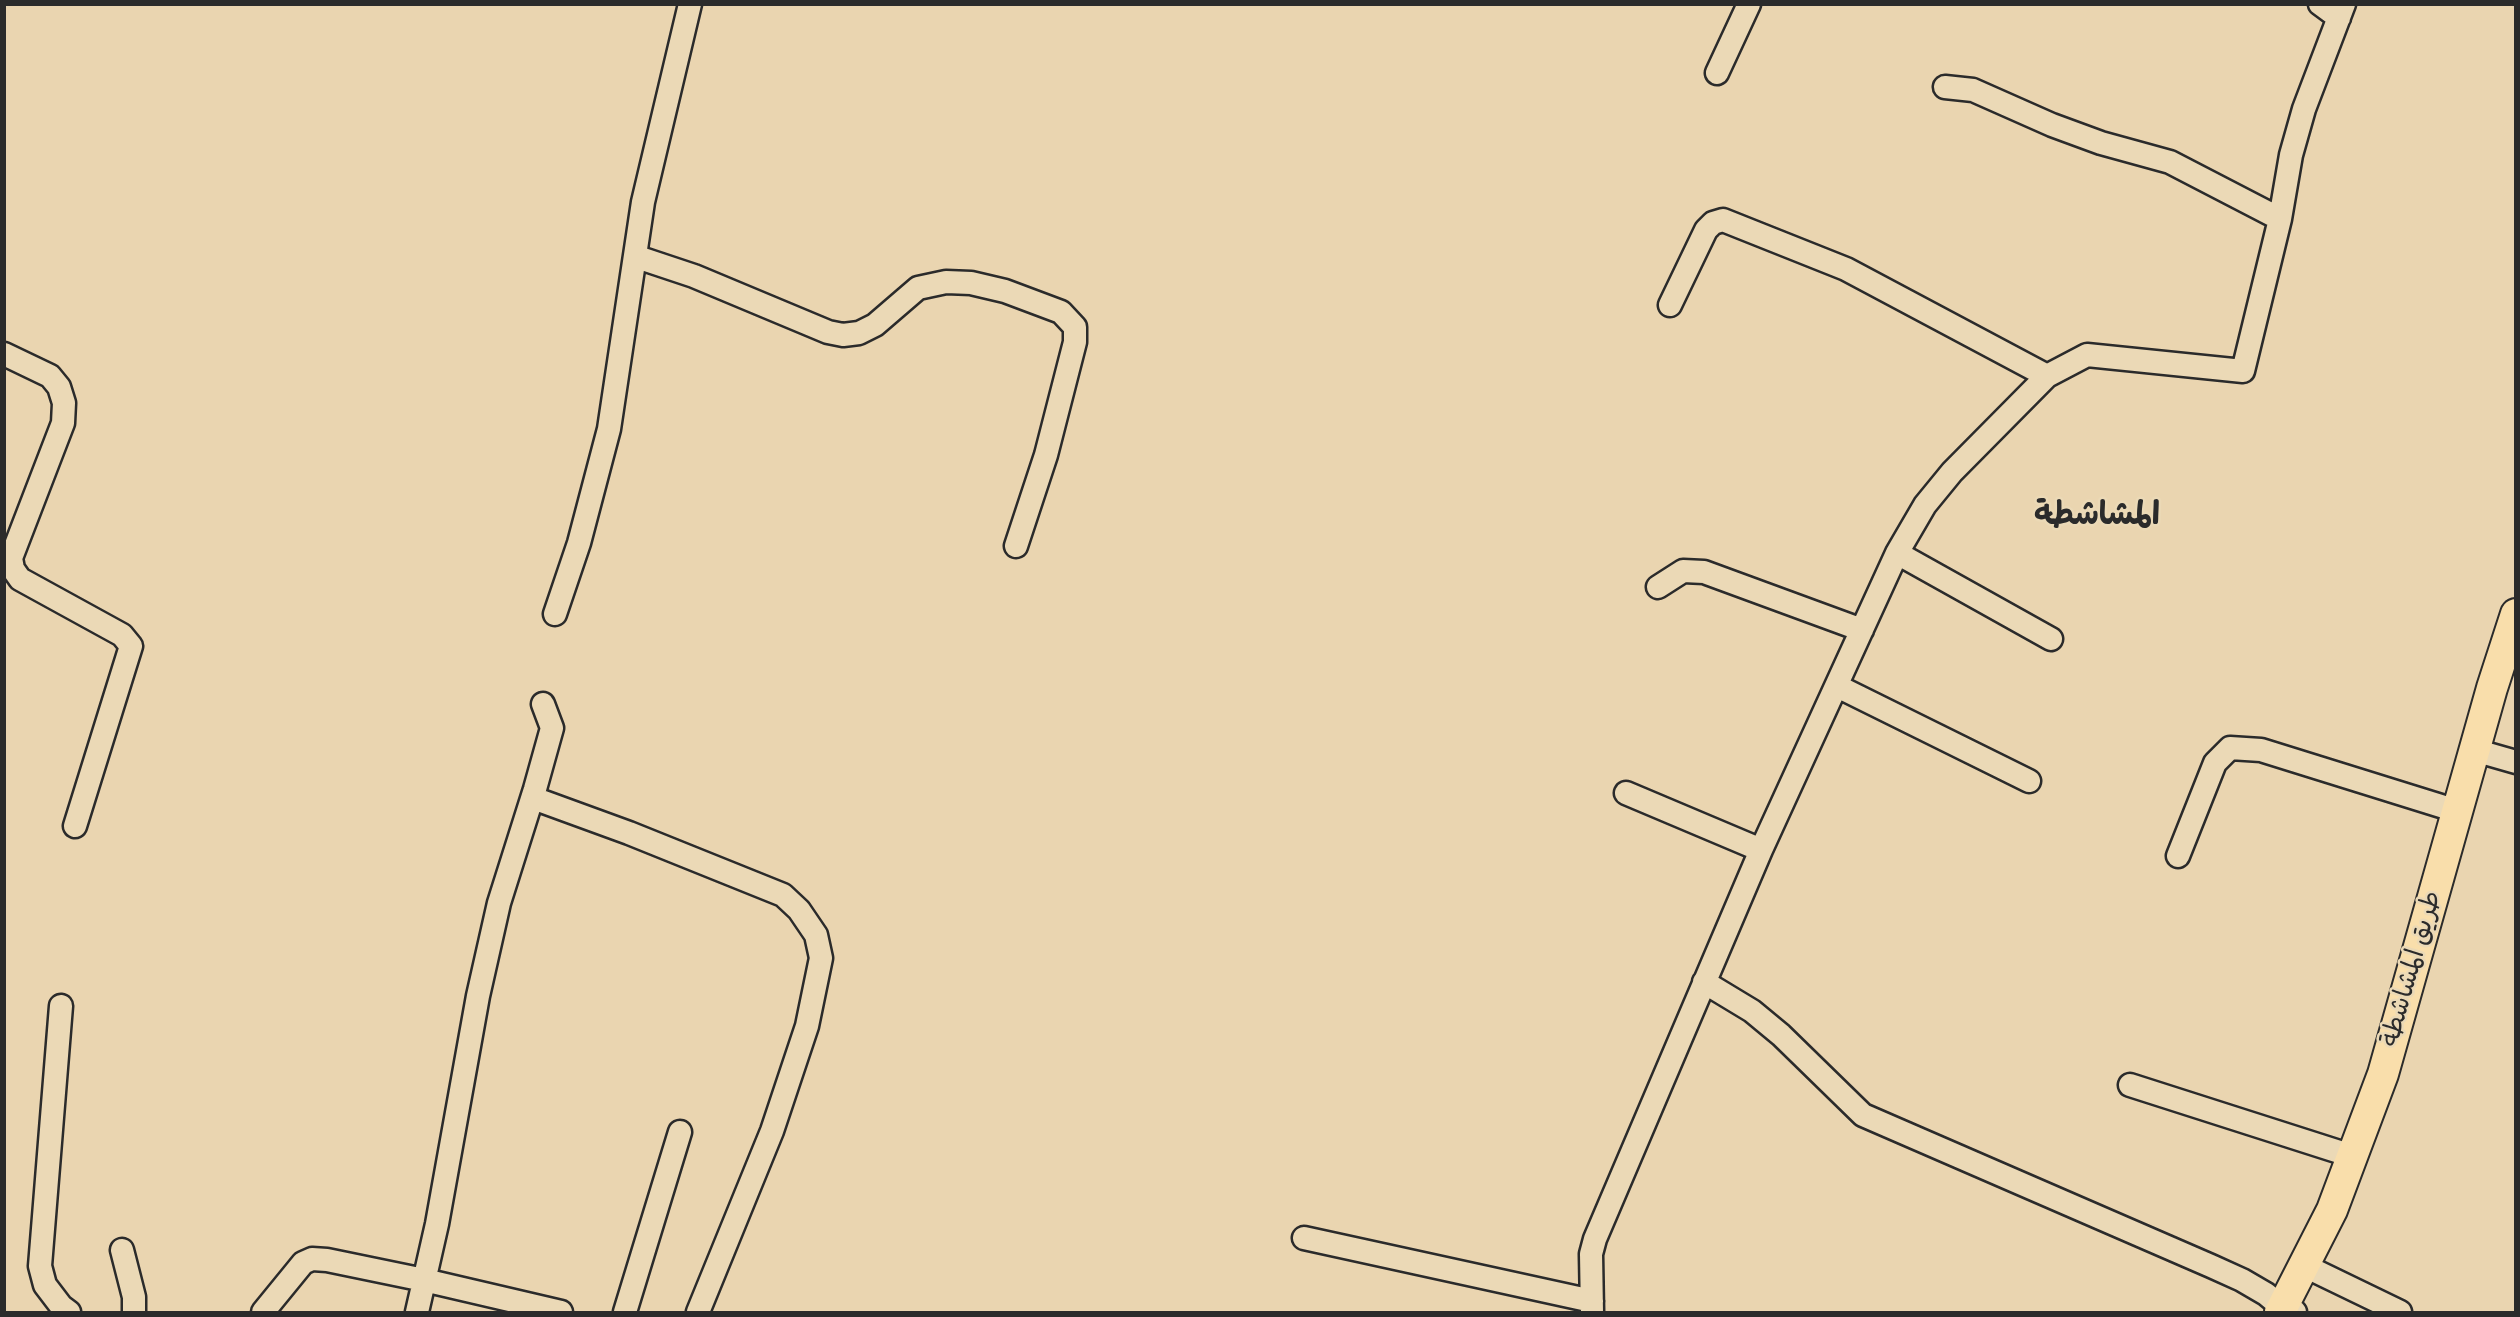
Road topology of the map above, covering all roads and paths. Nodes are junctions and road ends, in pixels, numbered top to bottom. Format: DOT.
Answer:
graph roads {
  1 [pos="690,4"];
  2 [pos="1749,4"];
  3 [pos="2320,4"];
  4 [pos="2342,11"];
  5 [pos="1718,73"];
  6 [pos="1945,87"];
  7 [pos="2280,219"];
  8 [pos="637,257"];
  9 [pos="1670,305"];
  10 [pos="4,354"];
  11 [pos="2047,376"];
  12 [pos="13,527"];
  13 [pos="1016,546"];
  14 [pos="1897,553"];
  15 [pos="1658,587"];
  16 [pos="555,614"];
  17 [pos="2516,614"];
  18 [pos="1862,630"];
  19 [pos="2051,639"];
  20 [pos="1837,686"];
  21 [pos="543,704"];
  22 [pos="2474,750"];
  23 [pos="2516,762"];
  24 [pos="2029,781"];
  25 [pos="1626,793"];
  26 [pos="533,798"];
  27 [pos="2457,812"];
  28 [pos="75,826"];
  29 [pos="1761,850"];
  30 [pos="2178,856"];
  31 [pos="1704,982"];
  32 [pos="62,1006"];
  33 [pos="2130,1085"];
  34 [pos="680,1132"];
  35 [pos="2352,1156"];
  36 [pos="1304,1238"];
  37 [pos="122,1250"];
  38 [pos="2306,1266"];
  39 [pos="424,1280"];
  40 [pos="1592,1307"];
  41 [pos="2286,1311"];
  42 [pos="69,1312"];
  43 [pos="134,1312"];
  44 [pos="263,1312"];
  45 [pos="417,1312"];
  46 [pos="561,1312"];
  47 [pos="625,1312"];
  48 [pos="698,1312"];
  49 [pos="2400,1312"];
  1 -- 8 [label="street"];
  2 -- 5 [label="street"];
  3 -- 4 [label="street"];
  4 -- 7 [label="street"];
  6 -- 7 [label="street"];
  7 -- 11 [label="street"];
  8 -- 13 [label="street"];
  8 -- 16 [label="street"];
  9 -- 11 [label="street"];
  10 -- 12 [label="street"];
  11 -- 14 [label="street"];
  12 -- 28 [label="street"];
  14 -- 18 [label="street"];
  14 -- 19 [label="street"];
  15 -- 18 [label="street"];
  17 -- 22 [label="main road, طريق المشاشطة"];
  18 -- 20 [label="street"];
  20 -- 24 [label="street"];
  20 -- 29 [label="street"];
  21 -- 26 [label="street"];
  22 -- 23 [label="street"];
  22 -- 27 [label="main road, طريق المشاشطة"];
  25 -- 29 [label="street"];
  26 -- 39 [label="street"];
  26 -- 48 [label="street"];
  27 -- 30 [label="street"];
  27 -- 35 [label="main road, طريق المشاشطة"];
  29 -- 31 [label="street"];
  31 -- 40 [label="street"];
  31 -- 41 [label="street"];
  32 -- 42 [label="street"];
  33 -- 35 [label="street"];
  34 -- 47 [label="street"];
  35 -- 38 [label="main road, طريق المشاشطة"];
  36 -- 40 [label="street"];
  37 -- 43 [label="street"];
  38 -- 41 [label="main road, طريق المشاشطة"];
  38 -- 49 [label="street"];
  39 -- 44 [label="street"];
  39 -- 45 [label="street"];
  39 -- 46 [label="street"];
}
